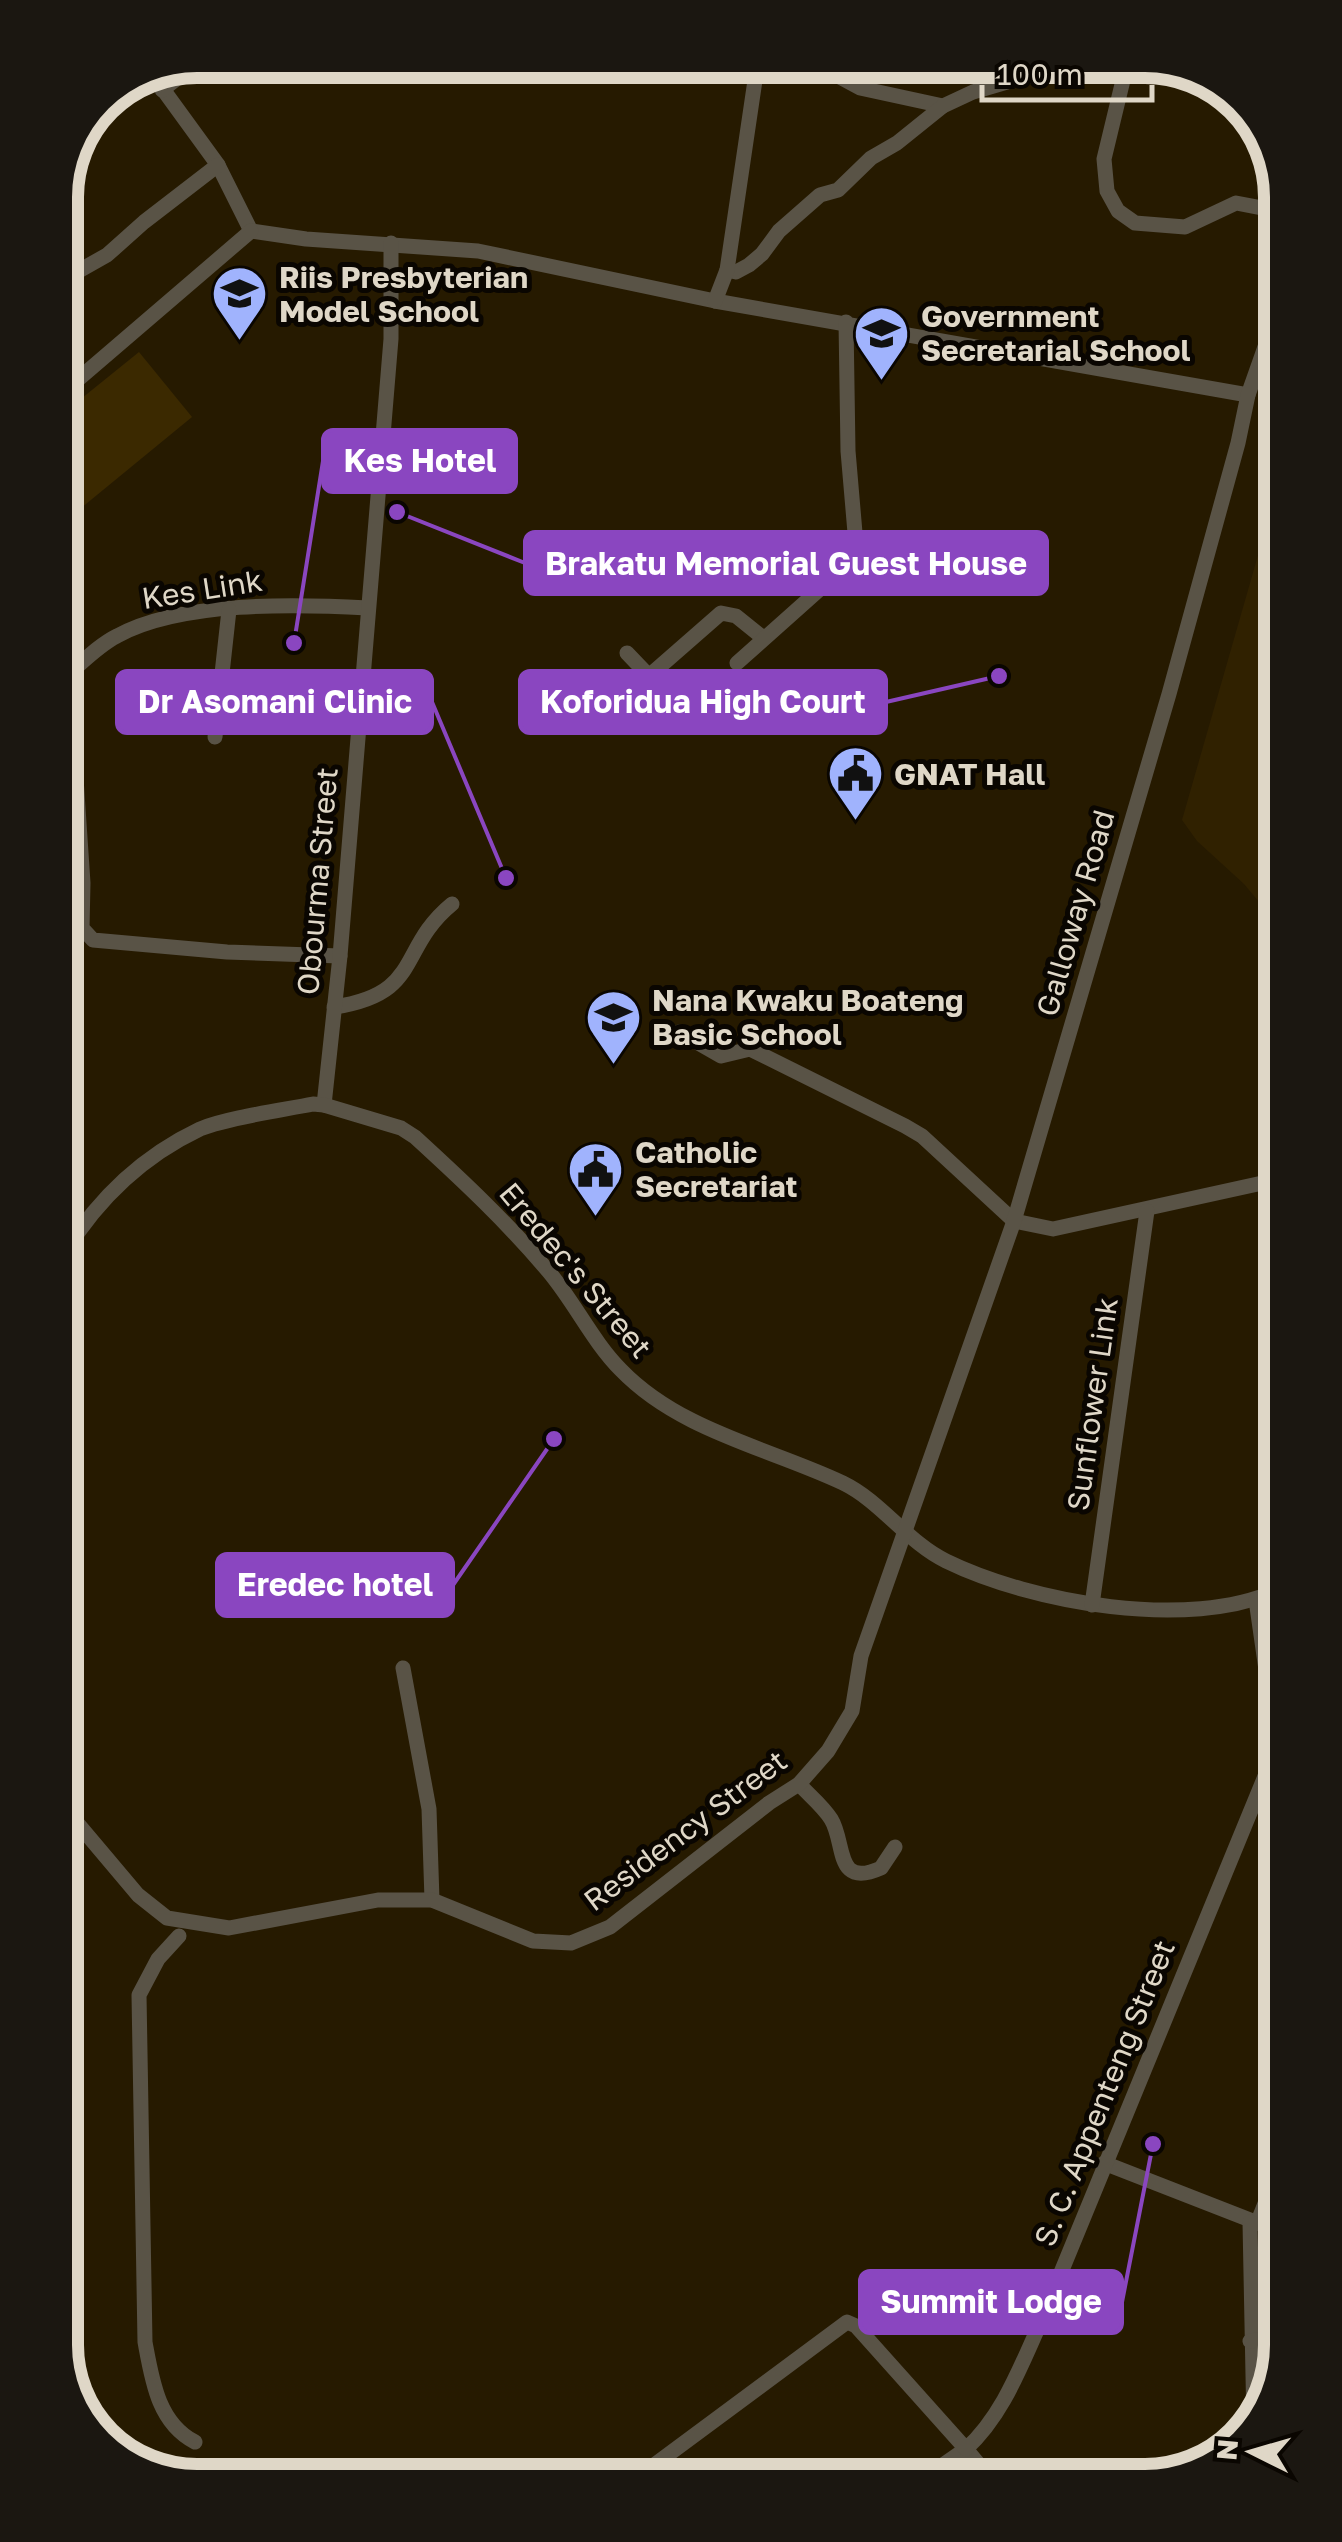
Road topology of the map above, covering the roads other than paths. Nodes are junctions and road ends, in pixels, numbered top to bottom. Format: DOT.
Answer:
graph roads {
  1 [pos="755,78"];
  2 [pos="841,78"];
  3 [pos="1013,78"];
  4 [pos="1124,78"];
  5 [pos="158,84"];
  6 [pos="943,106"];
  7 [pos="218,165"];
  8 [pos="1264,208"];
  9 [pos="250,232"];
  10 [pos="391,244"];
  11 [pos="728,270"];
  12 [pos="78,272"];
  13 [pos="714,301"];
  14 [pos="846,322"];
  15 [pos="1264,350"];
  16 [pos="78,380"];
  17 [pos="1248,396"];
  18 [pos="368,608"];
  19 [pos="229,610"];
  20 [pos="762,637"];
  21 [pos="627,653"];
  22 [pos="736,663"];
  23 [pos="78,666"];
  24 [pos="214,737"];
  25 [pos="78,804"];
  26 [pos="452,904"];
  27 [pos="340,956"];
  28 [pos="334,1007"];
  29 [pos="678,1032"];
  30 [pos="324,1105"];
  31 [pos="1264,1183"];
  32 [pos="1147,1210"];
  33 [pos="1014,1221"];
  34 [pos="78,1232"];
  35 [pos="915,1510"];
  36 [pos="905,1532"];
  37 [pos="1264,1596"];
  38 [pos="1256,1600"];
  39 [pos="1092,1605"];
  40 [pos="1264,1654"];
  41 [pos="403,1668"];
  42 [pos="1264,1781"];
  43 [pos="799,1784"];
  44 [pos="77,1823"];
  45 [pos="894,1846"];
  46 [pos="432,1900"];
  47 [pos="179,1936"];
  48 [pos="1104,2162"];
  49 [pos="1264,2200"];
  50 [pos="1254,2221"];
  51 [pos="1264,2225"];
  52 [pos="1264,2339"];
  53 [pos="1250,2341"];
  54 [pos="1253,2397"];
  55 [pos="196,2442"];
  56 [pos="966,2449"];
  57 [pos="656,2464"];
  58 [pos="944,2464"];
  59 [pos="979,2464"];
  1 -- 11 [label="street"];
  2 -- 6 [label="street"];
  3 -- 6 [label="street"];
  4 -- 8 [label="street"];
  5 -- 7 [label="street"];
  6 -- 11 [label="street"];
  7 -- 9 [label="street"];
  7 -- 12 [label="street"];
  9 -- 10 [label="street"];
  9 -- 16 [label="street"];
  10 -- 13 [label="street"];
  10 -- 18 [label="street, Obourma Street"];
  11 -- 13 [label="street"];
  13 -- 14 [label="street"];
  14 -- 17 [label="street"];
  14 -- 20 [label="street"];
  15 -- 17 [label="street, Galloway Road"];
  17 -- 33 [label="street, Galloway Road"];
  18 -- 19 [label="street, Kes Link"];
  18 -- 27 [label="street, Obourma Street"];
  19 -- 23 [label="street, Kes Link"];
  19 -- 24 [label="street"];
  20 -- 21 [label="street"];
  20 -- 22 [label="street"];
  25 -- 27 [label="street"];
  26 -- 28 [label="street"];
  27 -- 28 [label="street, Obourma Street"];
  28 -- 30 [label="street, Obourma Street"];
  29 -- 33 [label="street"];
  30 -- 34 [label="street, Eredec's Street"];
  30 -- 36 [label="street, Eredec's Street"];
  31 -- 32 [label="street"];
  32 -- 33 [label="street"];
  32 -- 39 [label="street, Sunflower Link"];
  33 -- 35 [label="street, Galloway Road"];
  35 -- 36 [label="street, Residency Street"];
  36 -- 39 [label="street, Eredec's Street"];
  36 -- 43 [label="street, Residency Street"];
  37 -- 38 [label="street, Eredec's Street"];
  38 -- 39 [label="street, Eredec's Street"];
  38 -- 40 [label="street"];
  41 -- 46 [label="street"];
  42 -- 48 [label="street, S. C. Appenteng Street"];
  43 -- 45 [label="street"];
  43 -- 46 [label="street, Residency Street"];
  44 -- 46 [label="street, Residency Street"];
  47 -- 55 [label="street"];
  48 -- 50 [label="street"];
  48 -- 56 [label="street, S. C. Appenteng Street"];
  49 -- 50 [label="street"];
  50 -- 51 [label="street"];
  50 -- 53 [label="street"];
  52 -- 53 [label="street"];
  53 -- 54 [label="street"];
  56 -- 57 [label="street"];
  56 -- 58 [label="street, S. C. Appenteng Street"];
  56 -- 59 [label="street"];
}
